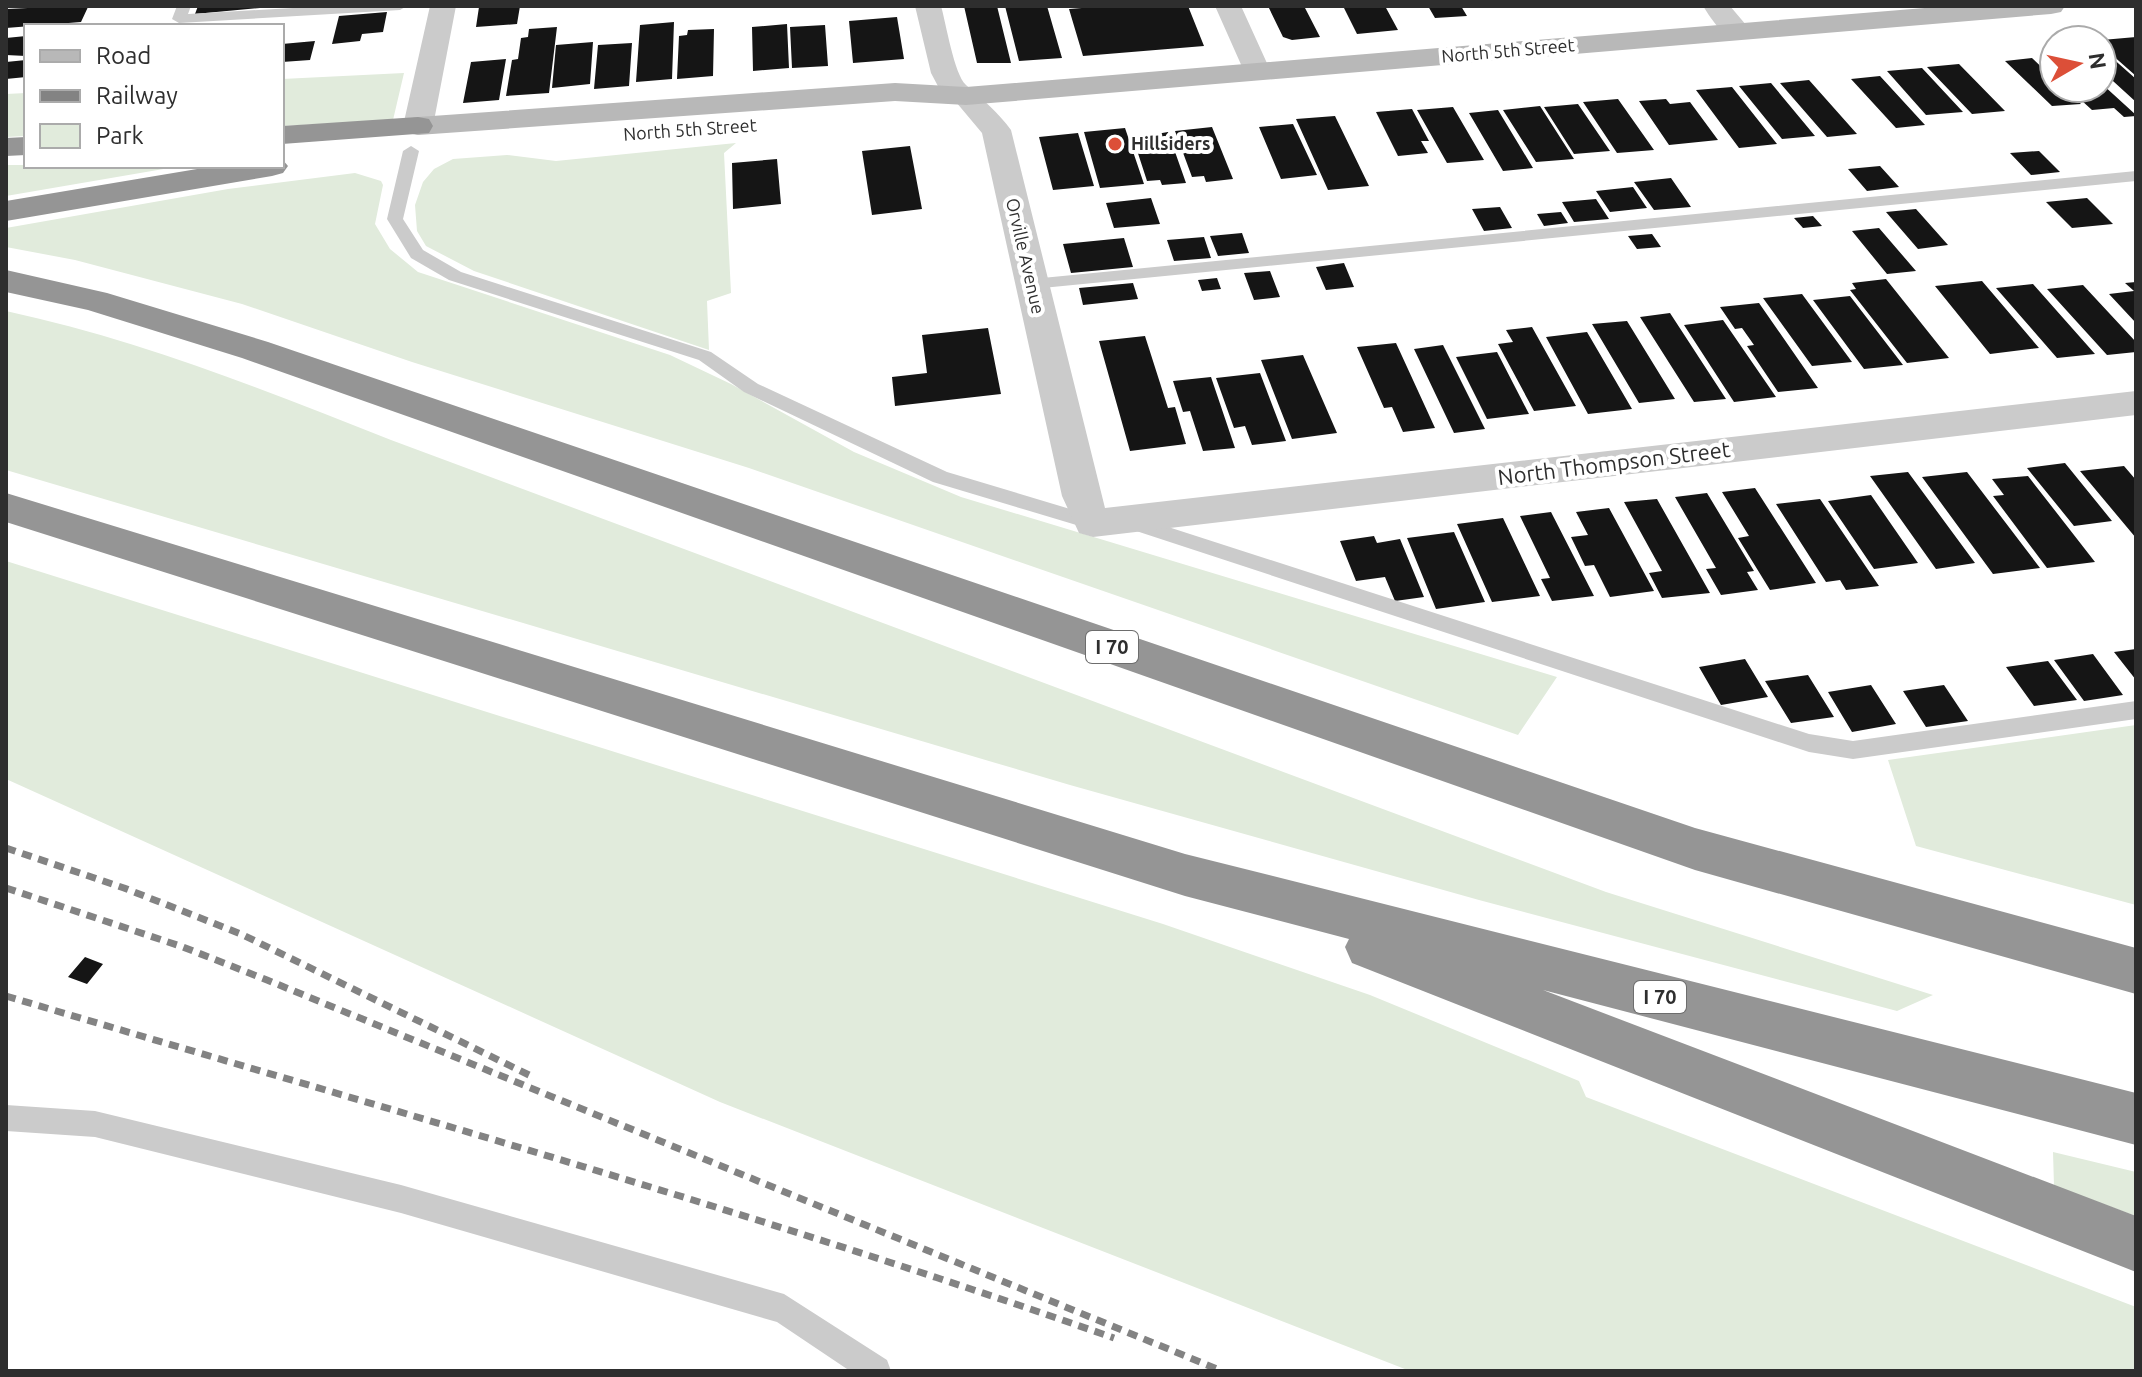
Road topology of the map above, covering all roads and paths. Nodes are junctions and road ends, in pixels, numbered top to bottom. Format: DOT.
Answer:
graph roads {
  1 [pos="184,6"];
  2 [pos="400,6"];
  3 [pos="443,6"];
  4 [pos="928,6"];
  5 [pos="1228,6"];
  6 [pos="1716,6"];
  7 [pos="2051,6"];
  8 [pos="1738,32"];
  9 [pos="1257,72"];
  10 [pos="966,96"];
  11 [pos="284,135"];
  12 [pos="414,138"];
  13 [pos="284,165"];
  14 [pos="260,168"];
  15 [pos="2136,176"];
  16 [pos="6,211"];
  17 [pos="6,281"];
  18 [pos="1032,284"];
  19 [pos="2136,403"];
  20 [pos="6,507"];
  21 [pos="1108,521"];
  22 [pos="2136,710"];
  23 [pos="1185,875"];
  24 [pos="2136,971"];
  25 [pos="6,1118"];
  26 [pos="2136,1119"];
  27 [pos="2136,1244"];
  28 [pos="876,1371"];
  1 -- 2 [label="lane"];
  3 -- 12 [label="street"];
  4 -- 10 [label="street, Orville Avenue"];
  5 -- 9 [label="street"];
  6 -- 8 [label="street"];
  7 -- 8 [label="main road, North 5th Street"];
  8 -- 9 [label="main road, North 5th Street"];
  9 -- 10 [label="main road, North 5th Street"];
  10 -- 12 [label="main road, North 5th Street"];
  10 -- 18 [label="street, Orville Avenue"];
  11 -- 12 [label="highway"];
  12 -- 13 [label="highway"];
  12 -- 21 [label="lane"];
  14 -- 16 [label="highway"];
  15 -- 18 [label="lane"];
  17 -- 24 [label="highway, I 70"];
  18 -- 21 [label="street, Orville Avenue"];
  19 -- 21 [label="street, North Thompson Street"];
  20 -- 23 [label="highway, I 70"];
  21 -- 22 [label="lane"];
  23 -- 26 [label="highway, I 70"];
  23 -- 27 [label="highway"];
  25 -- 28 [label="lane"];
}
